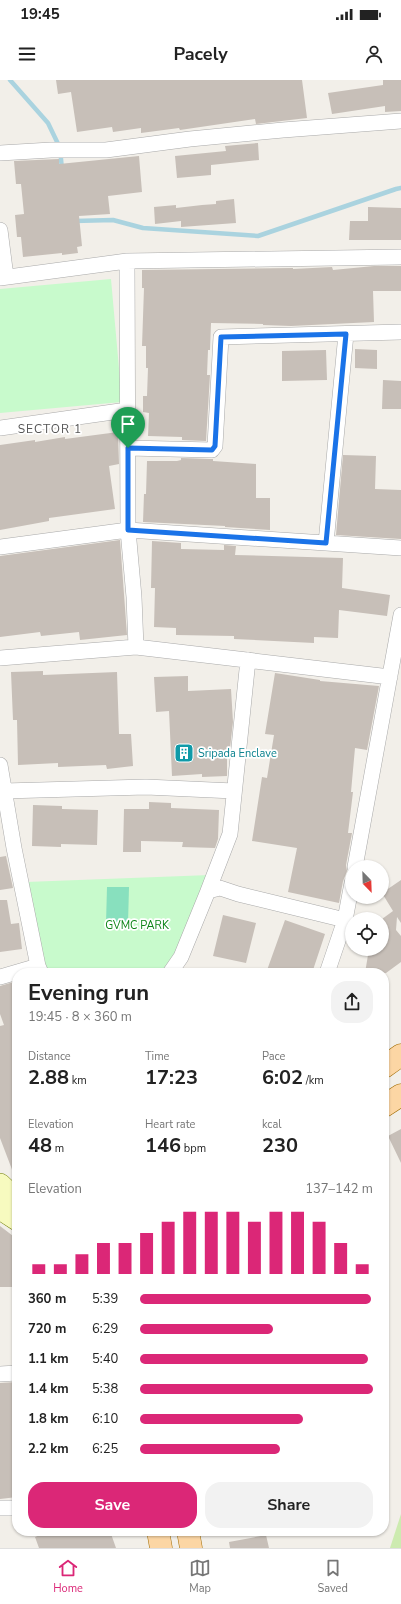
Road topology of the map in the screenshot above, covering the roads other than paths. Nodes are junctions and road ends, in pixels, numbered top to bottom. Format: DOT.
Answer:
graph roads {
  1 [pos="401,121"];
  2 [pos="0,152"];
  3 [pos="0,230"];
  4 [pos="401,257"];
  5 [pos="127,261"];
  6 [pos="3,278"];
  7 [pos="401,332"];
  8 [pos="346,334"];
  9 [pos="128,410"];
  10 [pos="0,428"];
  11 [pos="128,448"];
  12 [pos="128,530"];
  13 [pos="326,543"];
  14 [pos="0,547"];
  15 [pos="401,548"];
  16 [pos="401,615"];
  17 [pos="136,647"];
  18 [pos="0,658"];
  19 [pos="248,660"];
  20 [pos="390,677"];
  21 [pos="0,765"];
  22 [pos="4,790"];
  23 [pos="234,791"];
  24 [pos="356,860"];
  25 [pos="208,891"];
  26 [pos="345,920"];
  27 [pos="40,968"];
  28 [pos="173,968"];
  29 [pos="329,968"];
  30 [pos="12,975"];
  31 [pos="0,977"];
  32 [pos="401,1055"];
  33 [pos="389,1063"];
  34 [pos="401,1095"];
  35 [pos="389,1103"];
  36 [pos="0,1184"];
  37 [pos="12,1195"];
  38 [pos="0,1209"];
  39 [pos="12,1217"];
  40 [pos="0,1374"];
  41 [pos="12,1374"];
  42 [pos="0,1508"];
  43 [pos="12,1508"];
  44 [pos="159,1536"];
  45 [pos="189,1536"];
  46 [pos="160,1548"];
  47 [pos="191,1548"];
  1 -- 2 [label="street"];
  3 -- 6 [label="street"];
  4 -- 5 [label="street"];
  5 -- 6 [label="street"];
  5 -- 9 [label="street"];
  7 -- 8 [label="street"];
  8 -- 11 [label="street"];
  8 -- 13 [label="street"];
  9 -- 10 [label="street"];
  9 -- 11 [label="street"];
  11 -- 12 [label="street"];
  12 -- 13 [label="street"];
  12 -- 14 [label="street"];
  12 -- 17 [label="street"];
  13 -- 15 [label="street"];
  16 -- 20 [label="street"];
  17 -- 18 [label="street"];
  17 -- 19 [label="street"];
  19 -- 20 [label="street"];
  19 -- 23 [label="street"];
  20 -- 24 [label="street"];
  21 -- 22 [label="street"];
  22 -- 23 [label="street"];
  22 -- 27 [label="street"];
  23 -- 25 [label="street"];
  25 -- 26 [label="street"];
  25 -- 28 [label="street"];
  26 -- 29 [label="street"];
  30 -- 31 [label="street"];
  32 -- 33 [label="main road"];
  34 -- 35 [label="main road"];
  36 -- 37 [label="street"];
  38 -- 39 [label="street"];
  40 -- 41 [label="street"];
  42 -- 43 [label="street"];
  44 -- 46 [label="main road"];
  45 -- 47 [label="main road"];
}
